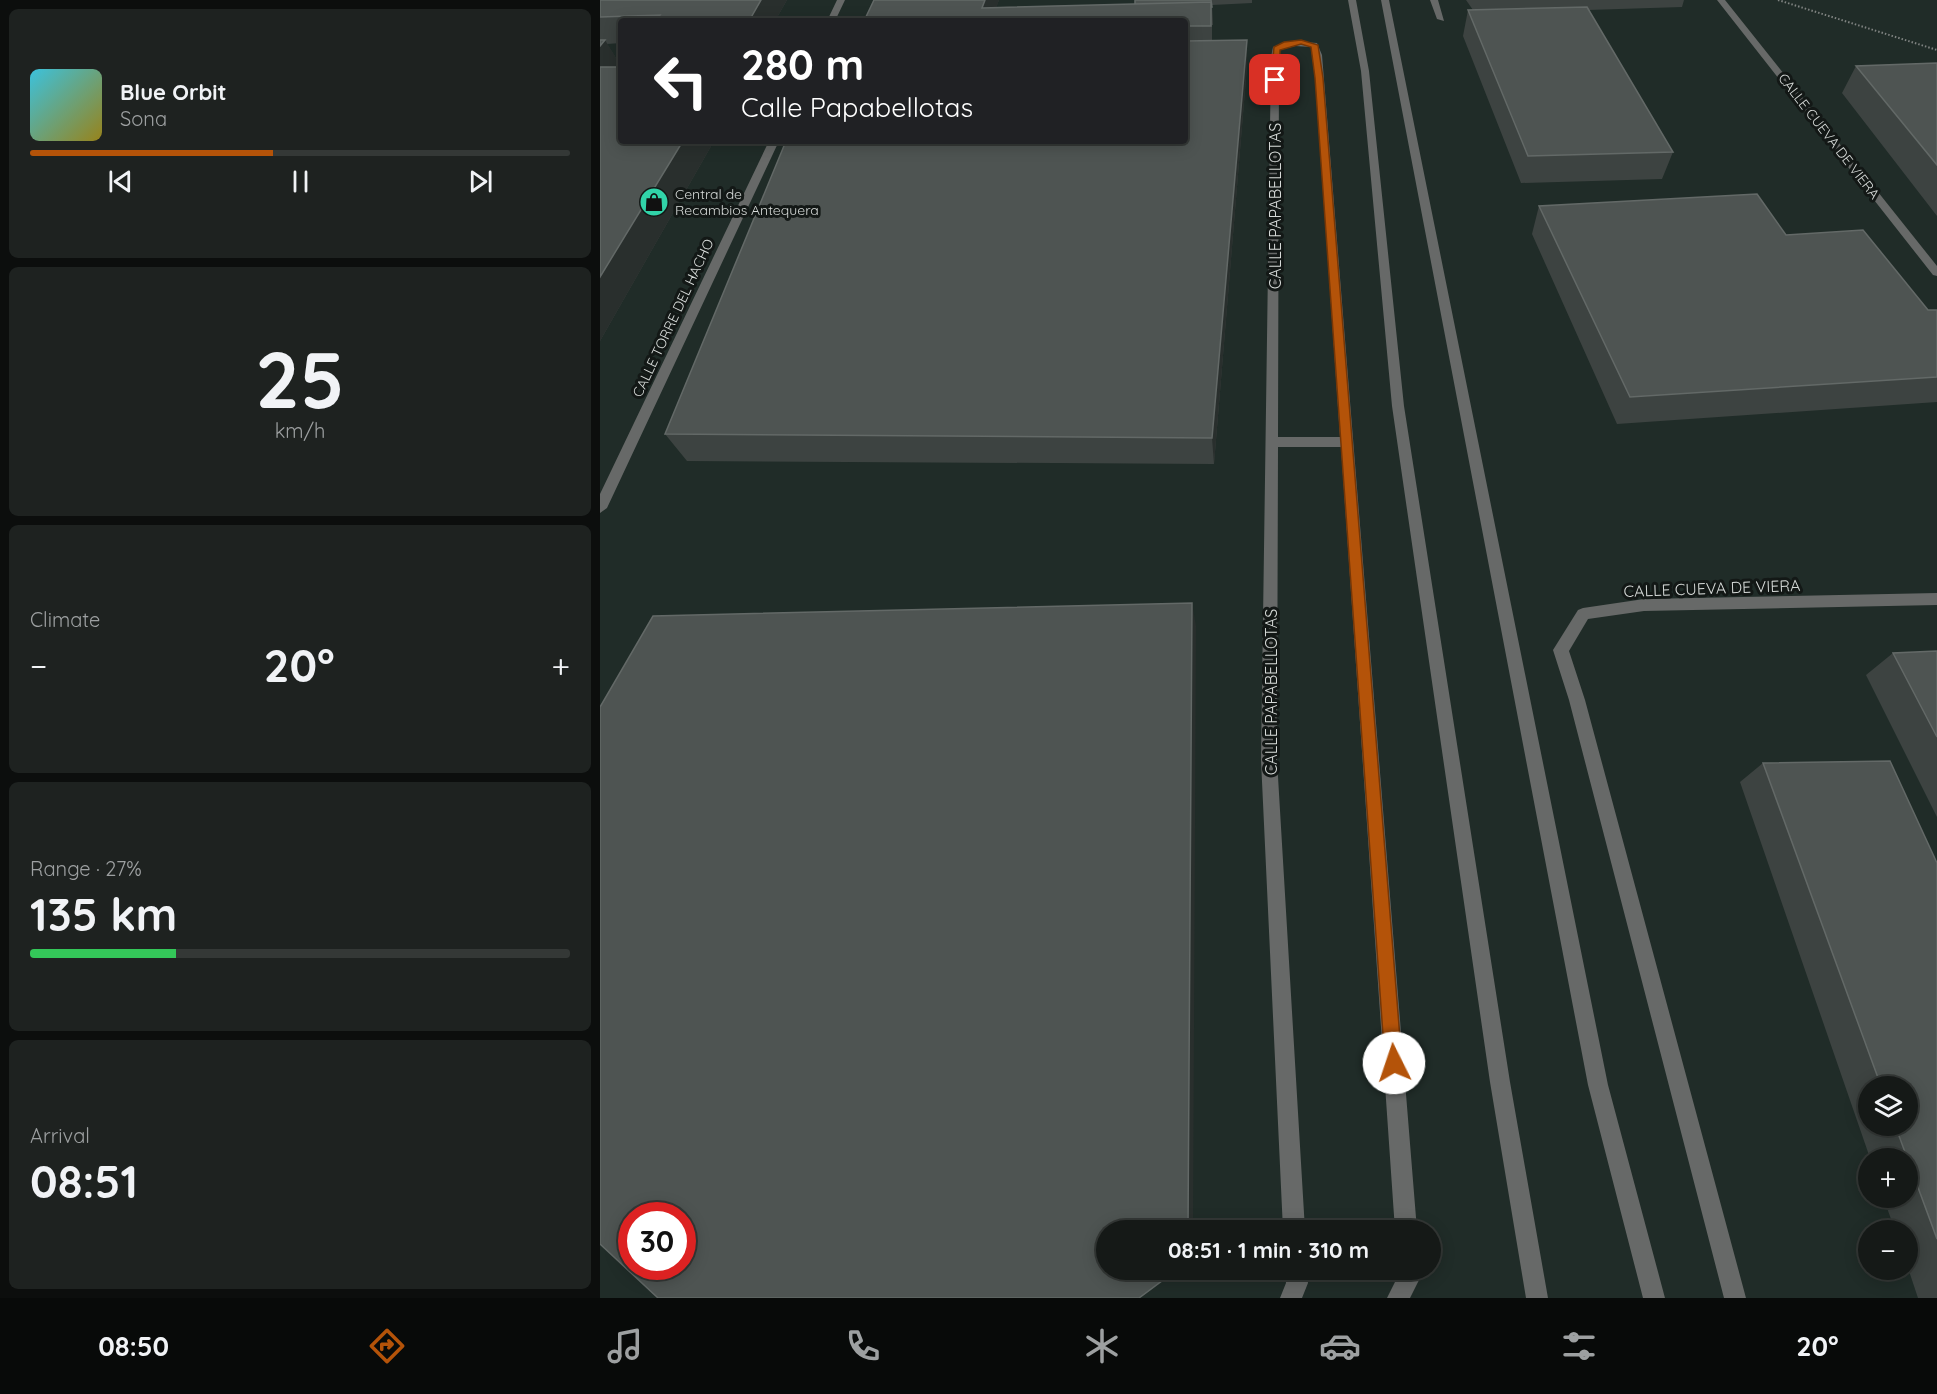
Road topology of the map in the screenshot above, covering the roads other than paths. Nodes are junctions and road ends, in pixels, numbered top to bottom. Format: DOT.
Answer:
graph roads {
  1 [pos="841,0"];
  2 [pos="1352,0"];
  3 [pos="1385,0"];
  4 [pos="1434,0"];
  5 [pos="1720,0"];
  6 [pos="832,18"];
  7 [pos="1441,20"];
  8 [pos="773,144"];
  9 [pos="1937,273"];
  10 [pos="1273,442"];
  11 [pos="1347,442"];
  12 [pos="600,508"];
  13 [pos="1937,599"];
  14 [pos="1293,1220"];
  15 [pos="1405,1220"];
  16 [pos="1297,1280"];
  17 [pos="1408,1280"];
  18 [pos="1291,1298"];
  19 [pos="1398,1298"];
  20 [pos="1537,1298"];
  21 [pos="1654,1298"];
  22 [pos="1735,1298"];
  1 -- 6 [label="street"];
  2 -- 20 [label="street"];
  3 -- 21 [label="street"];
  4 -- 7 [label="street"];
  5 -- 9 [label="street, CALLE CUEVA DE VIERA"];
  8 -- 12 [label="street, CALLE TORRE DEL HACHO"];
  10 -- 11 [label="street"];
  10 -- 11 [label="street, CALLE PAPABELLOTAS"];
  10 -- 14 [label="street, CALLE PAPABELLOTAS"];
  11 -- 15 [label="street, CALLE PAPABELLOTAS"];
  13 -- 22 [label="street, CALLE CUEVA DE VIERA"];
  16 -- 18 [label="street"];
  17 -- 19 [label="street"];
}
